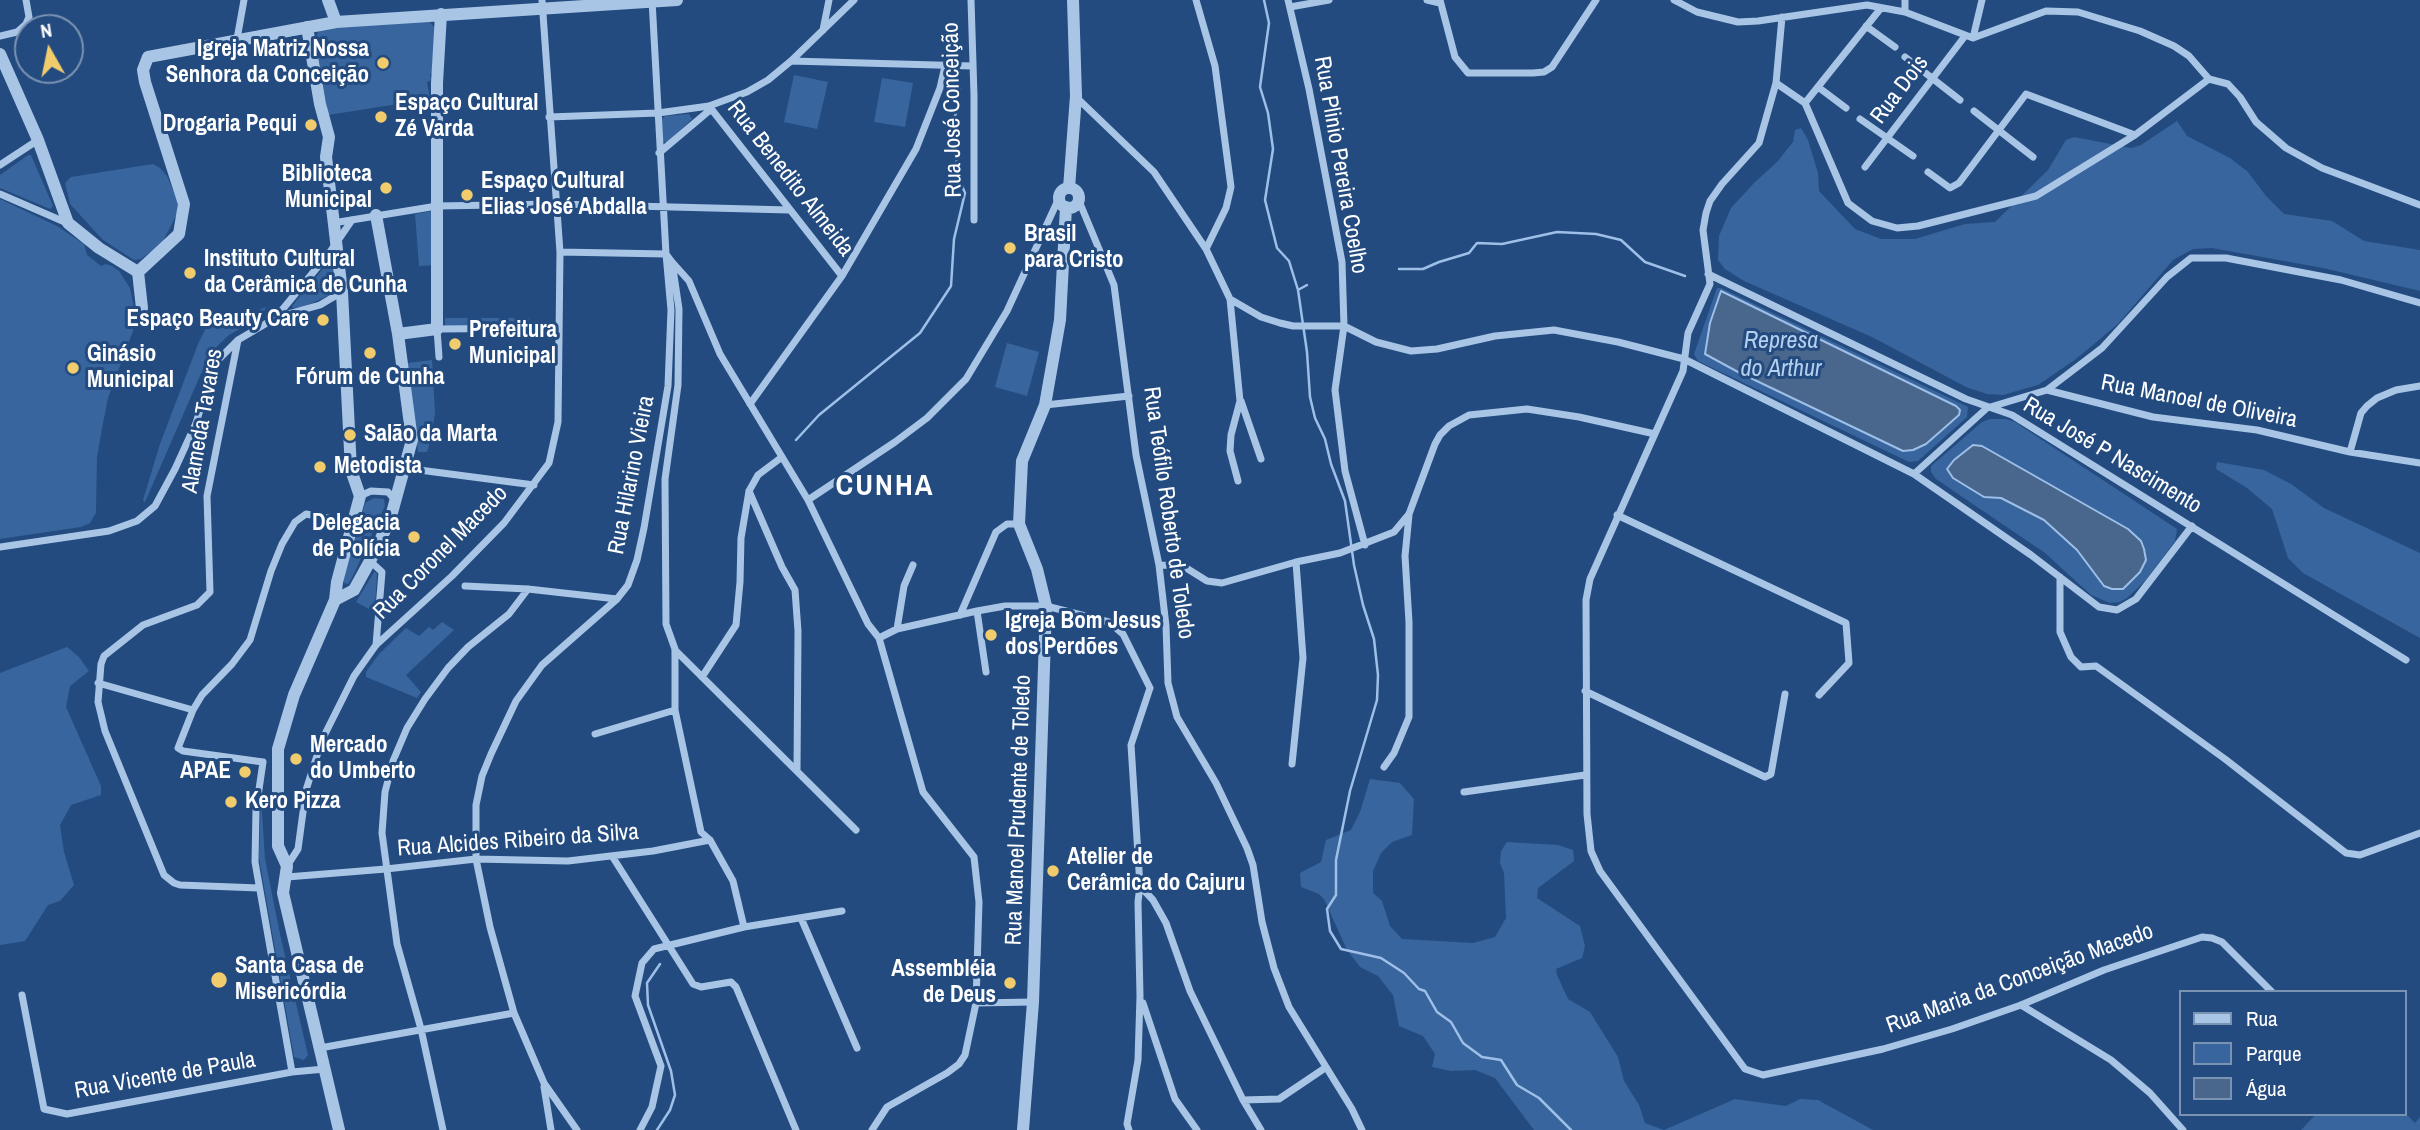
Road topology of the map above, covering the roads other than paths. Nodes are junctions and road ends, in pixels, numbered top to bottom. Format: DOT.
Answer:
graph roads {
  1 [pos="26,0"];
  2 [pos="244,0"];
  3 [pos="328,0"];
  4 [pos="677,0"];
  5 [pos="829,0"];
  6 [pos="854,0"];
  7 [pos="971,0"];
  8 [pos="1073,0"];
  9 [pos="1196,0"];
  10 [pos="1329,0"];
  11 [pos="1427,0"];
  12 [pos="1596,0"];
  13 [pos="1674,0"];
  14 [pos="1905,0"];
  15 [pos="1982,0"];
  16 [pos="652,1"];
  17 [pos="1440,1"];
  18 [pos="1289,3"];
  19 [pos="542,4"];
  20 [pos="1881,8"];
  21 [pos="1905,12"];
  22 [pos="440,14"];
  23 [pos="1782,18"];
  24 [pos="336,22"];
  25 [pos="1866,26"];
  26 [pos="307,27"];
  27 [pos="823,31"];
  28 [pos="0,36"];
  29 [pos="1969,37"];
  30 [pos="237,39"];
  31 [pos="1895,47"];
  32 [pos="0,54"];
  33 [pos="1905,57"];
  34 [pos="791,61"];
  35 [pos="945,66"];
  36 [pos="972,66"];
  37 [pos="1932,78"];
  38 [pos="2209,79"];
  39 [pos="1776,83"];
  40 [pos="1818,87"];
  41 [pos="1076,96"];
  42 [pos="1960,100"];
  43 [pos="1805,103"];
  44 [pos="710,108"];
  45 [pos="1846,108"];
  46 [pos="1974,111"];
  47 [pos="658,113"];
  48 [pos="550,117"];
  49 [pos="1860,119"];
  50 [pos="1998,131"];
  51 [pos="2135,135"];
  52 [pos="1887,138"];
  53 [pos="37,140"];
  54 [pos="659,153"];
  55 [pos="1913,156"];
  56 [pos="2033,157"];
  57 [pos="0,165"];
  58 [pos="1865,167"];
  59 [pos="1928,172"];
  60 [pos="1069,188"];
  61 [pos="0,194"];
  62 [pos="1079,201"];
  63 [pos="1062,202"];
  64 [pos="556,204"];
  65 [pos="2420,205"];
  66 [pos="438,206"];
  67 [pos="663,208"];
  68 [pos="789,209"];
  69 [pos="376,215"];
  70 [pos="352,220"];
  71 [pos="974,220"];
  72 [pos="68,223"];
  73 [pos="333,223"];
  74 [pos="336,244"];
  75 [pos="1206,249"];
  76 [pos="560,252"];
  77 [pos="666,254"];
  78 [pos="671,262"];
  79 [pos="138,272"];
  80 [pos="1708,274"];
  81 [pos="842,276"];
  82 [pos="342,292"];
  83 [pos="1230,299"];
  84 [pos="2420,303"];
  85 [pos="142,308"];
  86 [pos="277,317"];
  87 [pos="1344,326"];
  88 [pos="559,328"];
  89 [pos="437,329"];
  90 [pos="398,334"];
  91 [pos="238,340"];
  92 [pos="439,357"];
  93 [pos="1684,359"];
  94 [pos="2420,386"];
  95 [pos="2047,390"];
  96 [pos="1129,396"];
  97 [pos="1240,401"];
  98 [pos="750,404"];
  99 [pos="1045,405"];
  100 [pos="1987,408"];
  101 [pos="1655,434"];
  102 [pos="2350,452"];
  103 [pos="782,457"];
  104 [pos="1261,459"];
  105 [pos="2420,463"];
  106 [pos="404,468"];
  107 [pos="1914,474"];
  108 [pos="1238,481"];
  109 [pos="534,485"];
  110 [pos="749,491"];
  111 [pos="360,496"];
  112 [pos="395,500"];
  113 [pos="808,500"];
  114 [pos="1409,514"];
  115 [pos="1617,515"];
  116 [pos="354,523"];
  117 [pos="1019,524"];
  118 [pos="2192,526"];
  119 [pos="1363,546"];
  120 [pos="0,547"];
  121 [pos="370,561"];
  122 [pos="1296,562"];
  123 [pos="913,565"];
  124 [pos="1158,565"];
  125 [pos="2060,577"];
  126 [pos="465,586"];
  127 [pos="528,589"];
  128 [pos="617,599"];
  129 [pos="335,600"];
  130 [pos="1046,606"];
  131 [pos="977,611"];
  132 [pos="960,615"];
  133 [pos="897,629"];
  134 [pos="879,638"];
  135 [pos="376,645"];
  136 [pos="675,649"];
  137 [pos="2406,660"];
  138 [pos="986,672"];
  139 [pos="702,677"];
  140 [pos="1168,683"];
  141 [pos="98,684"];
  142 [pos="1150,688"];
  143 [pos="1585,691"];
  144 [pos="1785,694"];
  145 [pos="1819,695"];
  146 [pos="193,710"];
  147 [pos="675,710"];
  148 [pos="595,734"];
  149 [pos="278,749"];
  150 [pos="263,762"];
  151 [pos="1293,764"];
  152 [pos="1384,767"];
  153 [pos="797,771"];
  154 [pos="1585,775"];
  155 [pos="1464,792"];
  156 [pos="856,830"];
  157 [pos="2420,833"];
  158 [pos="710,840"];
  159 [pos="612,856"];
  160 [pos="476,859"];
  161 [pos="386,869"];
  162 [pos="287,872"];
  163 [pos="1140,886"];
  164 [pos="259,888"];
  165 [pos="842,911"];
  166 [pos="802,918"];
  167 [pos="744,927"];
  168 [pos="667,946"];
  169 [pos="2270,990"];
  170 [pos="22,995"];
  171 [pos="1140,996"];
  172 [pos="1034,1002"];
  173 [pos="976,1003"];
  174 [pos="2021,1004"];
  175 [pos="514,1013"];
  176 [pos="421,1029"];
  177 [pos="320,1048"];
  178 [pos="857,1048"];
  179 [pos="1325,1068"];
  180 [pos="325,1069"];
  181 [pos="292,1072"];
  182 [pos="544,1083"];
  183 [pos="1243,1100"];
  184 [pos="339,1130"];
  185 [pos="443,1130"];
  186 [pos="551,1130"];
  187 [pos="577,1130"];
  188 [pos="640,1130"];
  189 [pos="796,1130"];
  190 [pos="872,1130"];
  191 [pos="1023,1130"];
  192 [pos="1129,1130"];
  193 [pos="1197,1130"];
  194 [pos="1261,1130"];
  195 [pos="1362,1130"];
  196 [pos="2183,1130"];
  1 -- 28 [label="street"];
  2 -- 30 [label="street"];
  3 -- 24 [label="street"];
  4 -- 16 [label="street"];
  5 -- 27 [label="street"];
  6 -- 27 [label="street"];
  7 -- 36 [label="street, Rua José Conceição"];
  8 -- 41 [label="street"];
  9 -- 75 [label="street"];
  10 -- 18 [label="street"];
  11 -- 17 [label="street"];
  12 -- 17 [label="street"];
  13 -- 23 [label="street"];
  14 -- 21 [label="street"];
  15 -- 29 [label="street"];
  16 -- 19 [label="street"];
  16 -- 47 [label="street, Rua Hilarino Vieira"];
  18 -- 87 [label="street, Rua Plinio Pereira Coelho"];
  19 -- 22 [label="street"];
  19 -- 48 [label="street, Rua Coronel Macedo"];
  20 -- 21 [label="street"];
  20 -- 23 [label="street"];
  20 -- 25 [label="street"];
  21 -- 29 [label="street"];
  22 -- 24 [label="street"];
  22 -- 66 [label="street"];
  23 -- 39 [label="street"];
  24 -- 26 [label="street"];
  25 -- 31 [label="street"];
  25 -- 40 [label="street"];
  26 -- 30 [label="street"];
  26 -- 73 [label="street"];
  27 -- 34 [label="street"];
  29 -- 37 [label="street, Rua Dois"];
  29 -- 38 [label="street"];
  30 -- 79 [label="street"];
  32 -- 53 [label="street"];
  33 -- 37 [label="street"];
  34 -- 35 [label="street"];
  34 -- 44 [label="street"];
  35 -- 36 [label="street"];
  35 -- 81 [label="street"];
  36 -- 71 [label="street, Rua José Conceição"];
  37 -- 42 [label="street"];
  37 -- 52 [label="street, Rua Dois"];
  38 -- 51 [label="street"];
  38 -- 65 [label="street"];
  39 -- 43 [label="street"];
  39 -- 80 [label="street"];
  40 -- 43 [label="street"];
  40 -- 45 [label="street"];
  41 -- 60 [label="street"];
  41 -- 75 [label="street"];
  43 -- 51 [label="street"];
  44 -- 47 [label="street"];
  44 -- 54 [label="street"];
  44 -- 68 [label="street, Rua Benedito Almeida"];
  46 -- 50 [label="street"];
  47 -- 48 [label="street"];
  47 -- 54 [label="street, Rua Hilarino Vieira"];
  48 -- 64 [label="street, Rua Coronel Macedo"];
  49 -- 52 [label="street"];
  50 -- 51 [label="street"];
  50 -- 56 [label="street"];
  50 -- 59 [label="street"];
  52 -- 55 [label="street"];
  52 -- 58 [label="street, Rua Dois"];
  53 -- 57 [label="street"];
  53 -- 72 [label="street"];
  54 -- 67 [label="street, Rua Hilarino Vieira"];
  60 -- 62 [label="street"];
  60 -- 63 [label="street"];
  61 -- 72 [label="street"];
  62 -- 63 [label="street"];
  62 -- 96 [label="street, Rua Teófilo Roberto de Toledo"];
  63 -- 99 [label="street, Rua Manoel Prudente de Toledo"];
  63 -- 113 [label="street"];
  64 -- 66 [label="street"];
  64 -- 67 [label="street"];
  64 -- 76 [label="street, Rua Coronel Macedo"];
  66 -- 69 [label="street"];
  66 -- 89 [label="street"];
  67 -- 68 [label="street"];
  67 -- 77 [label="street, Rua Hilarino Vieira"];
  68 -- 81 [label="street, Rua Benedito Almeida"];
  69 -- 70 [label="street"];
  69 -- 90 [label="street"];
  70 -- 73 [label="street"];
  70 -- 74 [label="street"];
  72 -- 79 [label="street"];
  73 -- 74 [label="street"];
  74 -- 82 [label="street"];
  74 -- 86 [label="street"];
  75 -- 83 [label="street"];
  76 -- 77 [label="street"];
  76 -- 88 [label="street, Rua Coronel Macedo"];
  77 -- 78 [label="street, Rua Hilarino Vieira"];
  77 -- 128 [label="street, Rua Hilarino Vieira"];
  78 -- 98 [label="street"];
  78 -- 136 [label="street, Rua Hilarino Vieira"];
  79 -- 85 [label="street"];
  80 -- 93 [label="street, Rua Maria da Conceição Macedo"];
  80 -- 100 [label="street, Rua José P Nascimento"];
  81 -- 98 [label="street"];
  82 -- 86 [label="street"];
  82 -- 111 [label="street"];
  83 -- 87 [label="street"];
  83 -- 97 [label="street"];
  84 -- 95 [label="street"];
  86 -- 91 [label="street"];
  87 -- 93 [label="street"];
  87 -- 119 [label="street, Rua Plinio Pereira Coelho"];
  88 -- 89 [label="street"];
  88 -- 109 [label="street, Rua Coronel Macedo"];
  89 -- 90 [label="street"];
  89 -- 92 [label="street"];
  90 -- 106 [label="street"];
  91 -- 120 [label="street"];
  91 -- 141 [label="street, Alameda Tavares"];
  93 -- 101 [label="street, Rua Maria da Conceição Macedo"];
  93 -- 107 [label="street"];
  94 -- 102 [label="street"];
  95 -- 100 [label="street"];
  95 -- 102 [label="street, Rua Manoel de Oliveira"];
  96 -- 99 [label="street"];
  96 -- 124 [label="street, Rua Teófilo Roberto de Toledo"];
  97 -- 104 [label="street"];
  97 -- 108 [label="street"];
  98 -- 103 [label="street"];
  99 -- 117 [label="street, Rua Manoel Prudente de Toledo"];
  100 -- 107 [label="street"];
  100 -- 118 [label="street, Rua José P Nascimento"];
  101 -- 114 [label="street"];
  101 -- 115 [label="street, Rua Maria da Conceição Macedo"];
  102 -- 105 [label="street, Rua Manoel de Oliveira"];
  103 -- 110 [label="street"];
  103 -- 113 [label="street"];
  106 -- 109 [label="street"];
  106 -- 112 [label="street"];
  107 -- 125 [label="street"];
  109 -- 135 [label="street, Rua Coronel Macedo"];
  110 -- 139 [label="street"];
  110 -- 153 [label="street"];
  111 -- 112 [label="street"];
  111 -- 116 [label="street"];
  112 -- 121 [label="street"];
  113 -- 134 [label="street"];
  114 -- 119 [label="street"];
  114 -- 152 [label="street"];
  115 -- 143 [label="street, Rua Maria da Conceição Macedo"];
  115 -- 145 [label="street"];
  116 -- 129 [label="street"];
  116 -- 146 [label="street"];
  117 -- 130 [label="street, Rua Manoel Prudente de Toledo"];
  117 -- 132 [label="street"];
  118 -- 125 [label="street"];
  118 -- 137 [label="street, Rua José P Nascimento"];
  119 -- 122 [label="street"];
  121 -- 129 [label="street"];
  121 -- 135 [label="street"];
  122 -- 124 [label="street"];
  122 -- 151 [label="street"];
  123 -- 133 [label="street"];
  124 -- 140 [label="street, Rua Teófilo Roberto de Toledo"];
  125 -- 157 [label="street"];
  126 -- 127 [label="street"];
  127 -- 128 [label="street"];
  127 -- 161 [label="street"];
  128 -- 160 [label="street, Rua Hilarino Vieira"];
  129 -- 149 [label="street"];
  130 -- 131 [label="street"];
  130 -- 142 [label="street"];
  130 -- 172 [label="street, Rua Manoel Prudente de Toledo"];
  131 -- 132 [label="street"];
  131 -- 138 [label="street"];
  132 -- 133 [label="street"];
  133 -- 134 [label="street"];
  134 -- 173 [label="street"];
  135 -- 162 [label="street, Rua Coronel Macedo"];
  136 -- 139 [label="street"];
  136 -- 147 [label="street"];
  139 -- 153 [label="street"];
  140 -- 142 [label="street"];
  140 -- 179 [label="street, Rua Teófilo Roberto de Toledo"];
  141 -- 146 [label="street"];
  141 -- 164 [label="street"];
  142 -- 163 [label="street"];
  143 -- 144 [label="street"];
  143 -- 154 [label="street, Rua Maria da Conceição Macedo"];
  146 -- 150 [label="street"];
  147 -- 148 [label="street"];
  147 -- 158 [label="street"];
  149 -- 150 [label="street"];
  149 -- 162 [label="street"];
  150 -- 164 [label="street"];
  153 -- 156 [label="street"];
  154 -- 155 [label="street"];
  154 -- 174 [label="street, Rua Maria da Conceição Macedo"];
  158 -- 159 [label="street, Rua Alcides Ribeiro da Silva"];
  158 -- 167 [label="street"];
  159 -- 160 [label="street, Rua Alcides Ribeiro da Silva"];
  159 -- 168 [label="street"];
  160 -- 161 [label="street, Rua Alcides Ribeiro da Silva"];
  160 -- 175 [label="street, Rua Hilarino Vieira"];
  161 -- 162 [label="street, Rua Alcides Ribeiro da Silva"];
  161 -- 176 [label="street"];
  162 -- 177 [label="street"];
  163 -- 171 [label="street"];
  163 -- 183 [label="street"];
  164 -- 181 [label="street"];
  165 -- 166 [label="street"];
  166 -- 167 [label="street"];
  166 -- 178 [label="street"];
  167 -- 168 [label="street"];
  168 -- 188 [label="street"];
  168 -- 189 [label="street"];
  169 -- 174 [label="street, Rua Maria da Conceição Macedo"];
  170 -- 181 [label="street, Rua Vicente de Paula"];
  171 -- 192 [label="street"];
  171 -- 193 [label="street"];
  172 -- 173 [label="street"];
  172 -- 191 [label="street, Rua Manoel Prudente de Toledo"];
  173 -- 190 [label="street"];
  174 -- 196 [label="street"];
  175 -- 176 [label="street"];
  175 -- 182 [label="street, Rua Hilarino Vieira"];
  176 -- 177 [label="street"];
  176 -- 185 [label="street"];
  177 -- 180 [label="street"];
  179 -- 183 [label="street"];
  179 -- 195 [label="street, Rua Teófilo Roberto de Toledo"];
  180 -- 181 [label="street, Rua Vicente de Paula"];
  180 -- 184 [label="street"];
  182 -- 186 [label="street"];
  182 -- 187 [label="street, Rua Hilarino Vieira"];
  183 -- 194 [label="street"];
}
